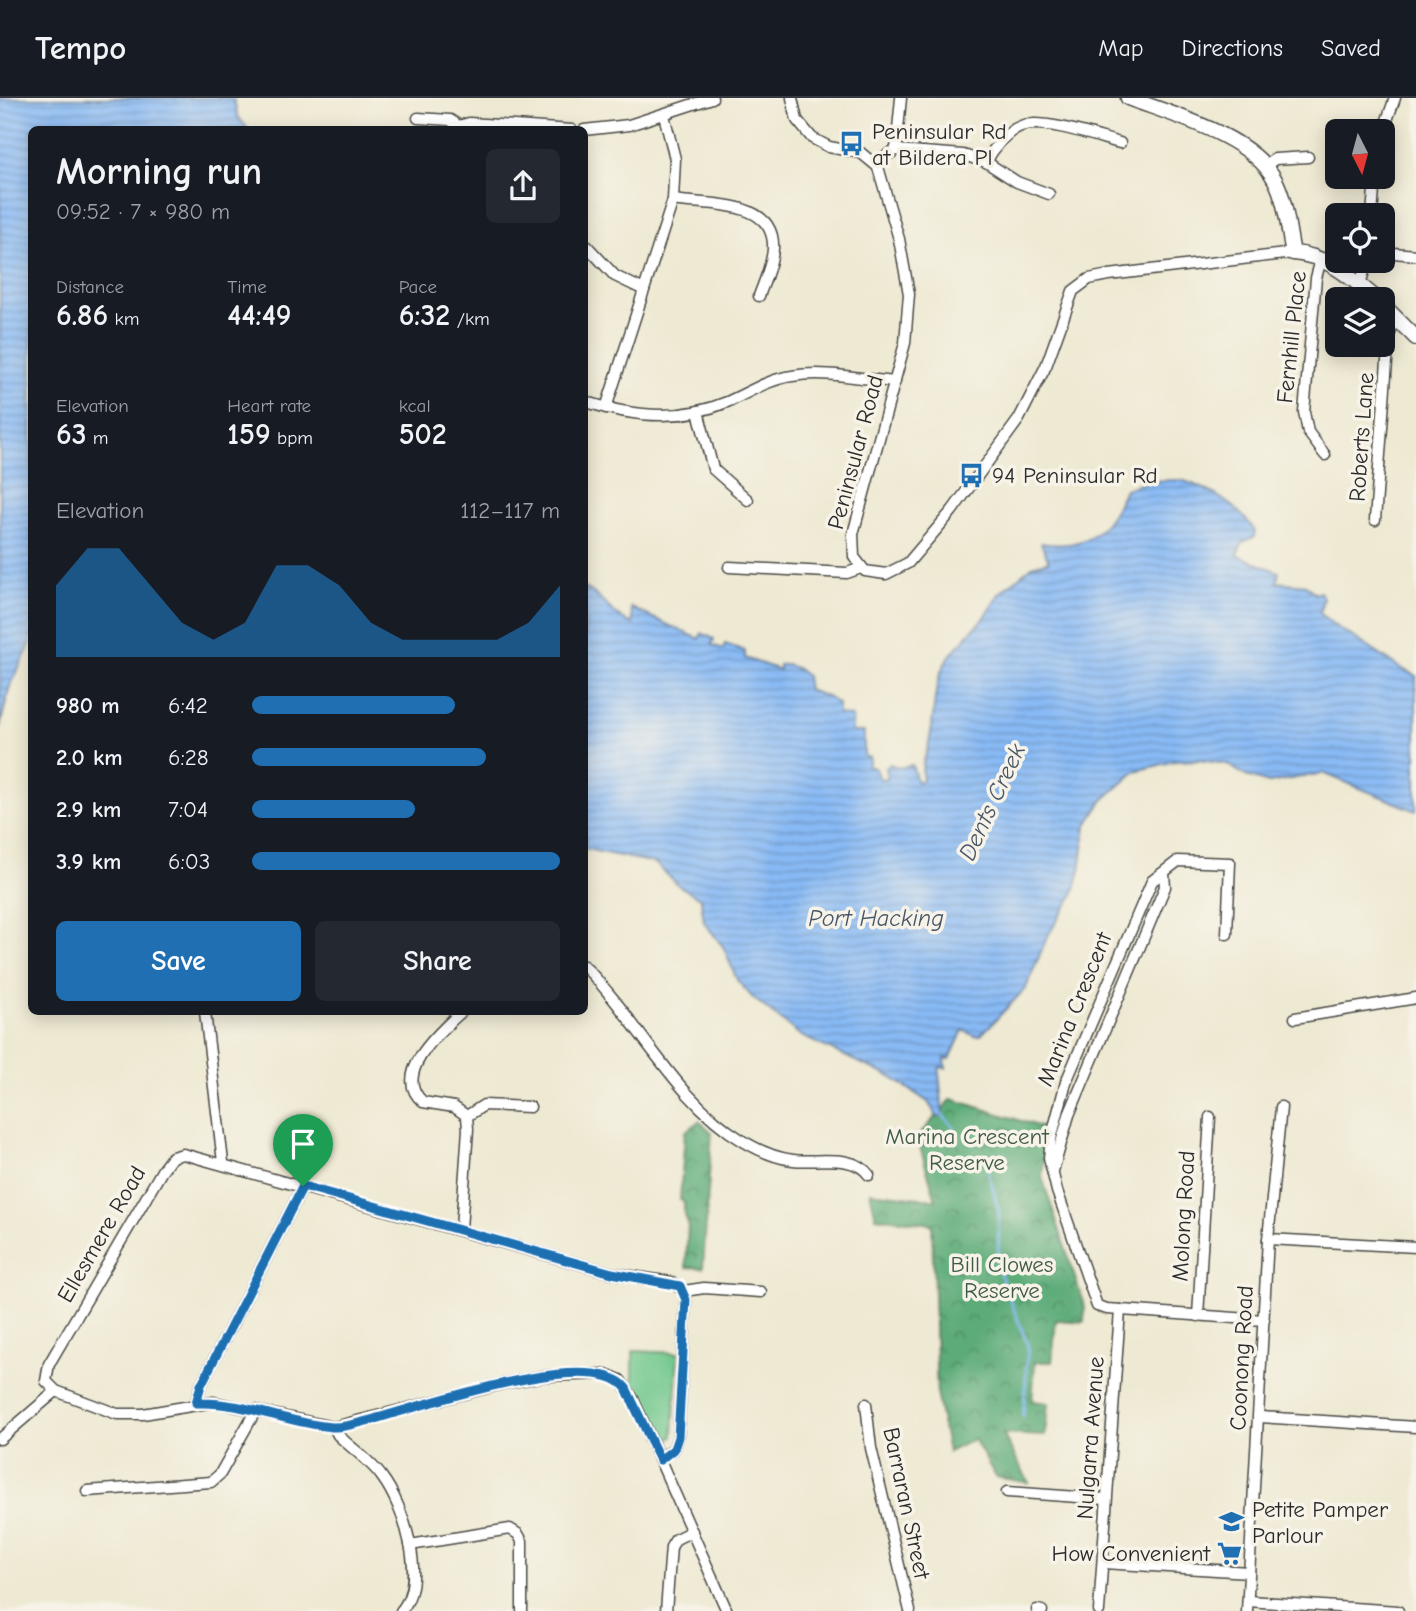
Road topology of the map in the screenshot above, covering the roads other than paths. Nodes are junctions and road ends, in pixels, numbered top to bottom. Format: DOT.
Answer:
graph roads {
  1 [pos="712,98"];
  2 [pos="792,98"];
  3 [pos="901,98"];
  4 [pos="1128,98"];
  5 [pos="1395,98"];
  6 [pos="664,115"];
  7 [pos="418,118"];
  8 [pos="1387,119"];
  9 [pos="456,126"];
  10 [pos="462,126"];
  11 [pos="513,126"];
  12 [pos="588,130"];
  13 [pos="1120,143"];
  14 [pos="896,150"];
  15 [pos="1308,156"];
  16 [pos="875,162"];
  17 [pos="986,162"];
  18 [pos="1266,165"];
  19 [pos="1049,194"];
  20 [pos="673,200"];
  21 [pos="588,247"];
  22 [pos="1293,253"];
  23 [pos="1395,253"];
  24 [pos="1416,255"];
  25 [pos="1321,259"];
  26 [pos="1364,273"];
  27 [pos="1360,285"];
  28 [pos="1362,287"];
  29 [pos="644,290"];
  30 [pos="759,296"];
  31 [pos="1397,317"];
  32 [pos="1416,338"];
  33 [pos="895,382"];
  34 [pos="588,402"];
  35 [pos="606,408"];
  36 [pos="698,411"];
  37 [pos="1325,456"];
  38 [pos="748,500"];
  39 [pos="1375,520"];
  40 [pos="729,566"];
  41 [pos="860,568"];
  42 [pos="1227,934"];
  43 [pos="588,971"];
  44 [pos="1416,998"];
  45 [pos="205,1015"];
  46 [pos="458,1015"];
  47 [pos="1295,1018"];
  48 [pos="530,1107"];
  49 [pos="1281,1107"];
  50 [pos="467,1116"];
  51 [pos="1210,1117"];
  52 [pos="223,1163"];
  53 [pos="869,1175"];
  54 [pos="303,1186"];
  55 [pos="461,1229"];
  56 [pos="1268,1239"];
  57 [pos="1416,1247"];
  58 [pos="684,1291"];
  59 [pos="761,1292"];
  60 [pos="1120,1310"];
  61 [pos="1198,1316"];
  62 [pos="1264,1320"];
  63 [pos="56,1391"];
  64 [pos="196,1403"];
  65 [pos="866,1404"];
  66 [pos="257,1410"];
  67 [pos="1260,1417"];
  68 [pos="334,1427"];
  69 [pos="1416,1427"];
  70 [pos="0,1439"];
  71 [pos="660,1460"];
  72 [pos="87,1491"];
  73 [pos="1007,1492"];
  74 [pos="1106,1499"];
  75 [pos="692,1531"];
  76 [pos="410,1545"];
  77 [pos="1103,1563"];
  78 [pos="1249,1572"];
  79 [pos="1247,1606"];
  80 [pos="401,1611"];
  81 [pos="522,1611"];
  82 [pos="666,1611"];
  83 [pos="727,1611"];
  84 [pos="909,1611"];
  85 [pos="1037,1611"];
  86 [pos="1042,1611"];
  87 [pos="1099,1611"];
  88 [pos="1398,1611"];
  1 -- 6 [label="street"];
  2 -- 16 [label="street"];
  3 -- 14 [label="street"];
  4 -- 18 [label="street"];
  5 -- 8 [label="street"];
  6 -- 12 [label="street"];
  6 -- 20 [label="street"];
  7 -- 9 [label="street"];
  10 -- 11 [label="street"];
  13 -- 17 [label="street"];
  14 -- 16 [label="street"];
  14 -- 17 [label="street"];
  15 -- 18 [label="street"];
  16 -- 33 [label="street, Peninsular Road"];
  17 -- 19 [label="street"];
  18 -- 22 [label="street"];
  20 -- 29 [label="street"];
  20 -- 30 [label="street"];
  21 -- 29 [label="street"];
  22 -- 25 [label="street"];
  22 -- 41 [label="street"];
  23 -- 24 [label="street"];
  25 -- 27 [label="street"];
  25 -- 37 [label="street, Fernhill Place"];
  26 -- 27 [label="street"];
  27 -- 28 [label="street"];
  29 -- 35 [label="street"];
  31 -- 32 [label="street"];
  31 -- 39 [label="street, Roberts Lane"];
  33 -- 36 [label="street"];
  33 -- 41 [label="street, Peninsular Road"];
  34 -- 35 [label="street"];
  35 -- 36 [label="street"];
  36 -- 38 [label="street"];
  40 -- 41 [label="street"];
  42 -- 60 [label="street, Marina Crescent"];
  43 -- 53 [label="street"];
  44 -- 47 [label="street"];
  45 -- 52 [label="street"];
  46 -- 50 [label="street"];
  48 -- 50 [label="street"];
  49 -- 56 [label="street, Coonong Road"];
  50 -- 55 [label="street"];
  51 -- 61 [label="street, Molong Road"];
  52 -- 54 [label="street, Ellesmere Road"];
  52 -- 63 [label="street, Ellesmere Road"];
  54 -- 55 [label="street, Ellesmere Road"];
  54 -- 64 [label="street"];
  55 -- 58 [label="street, Ellesmere Road"];
  56 -- 57 [label="street"];
  56 -- 62 [label="street, Coonong Road"];
  58 -- 59 [label="street, Ellesmere Road"];
  58 -- 71 [label="street"];
  60 -- 61 [label="street, Marina Crescent"];
  60 -- 74 [label="street, Nulgarra Avenue"];
  61 -- 62 [label="street, Marina Crescent"];
  62 -- 67 [label="street, Coonong Road"];
  63 -- 64 [label="street"];
  63 -- 70 [label="street"];
  64 -- 66 [label="street"];
  65 -- 84 [label="street, Barraran Street"];
  66 -- 68 [label="street"];
  66 -- 72 [label="street"];
  67 -- 69 [label="street"];
  67 -- 78 [label="street, Coonong Road"];
  68 -- 71 [label="street"];
  68 -- 76 [label="street"];
  71 -- 75 [label="street"];
  73 -- 74 [label="street"];
  74 -- 77 [label="street, Nulgarra Avenue"];
  75 -- 82 [label="street"];
  75 -- 83 [label="street"];
  76 -- 80 [label="street"];
  76 -- 81 [label="street"];
  77 -- 78 [label="street"];
  77 -- 87 [label="street, Nulgarra Avenue"];
  78 -- 79 [label="street, Coonong Road"];
  79 -- 88 [label="street"];
  85 -- 86 [label="street"];
}
